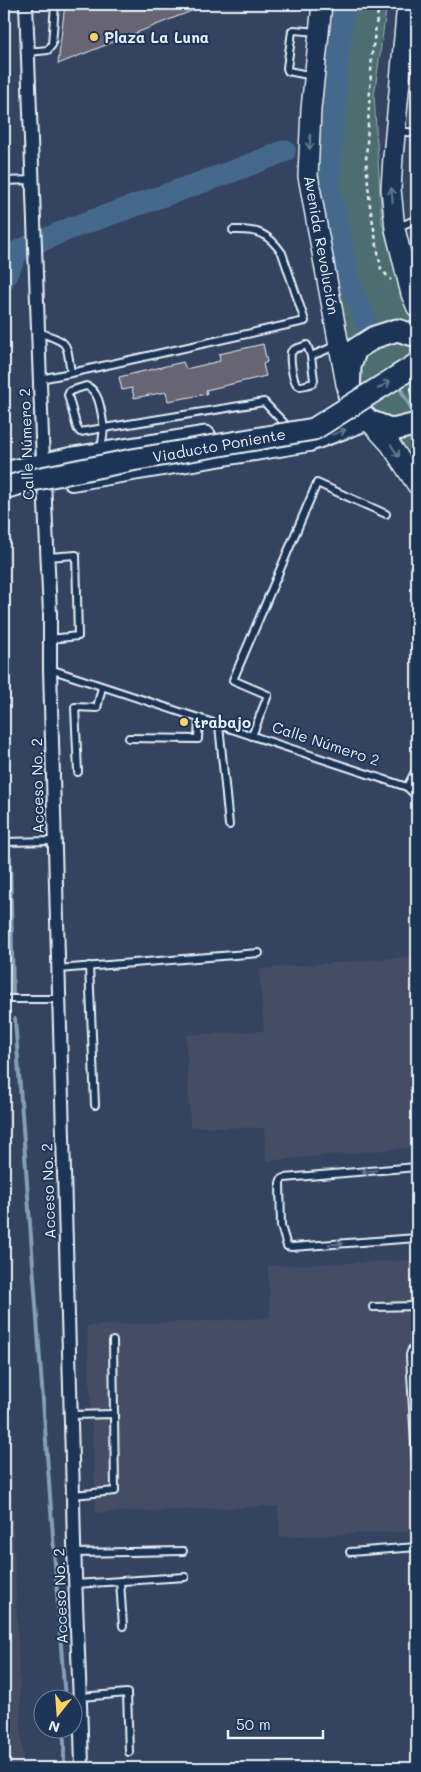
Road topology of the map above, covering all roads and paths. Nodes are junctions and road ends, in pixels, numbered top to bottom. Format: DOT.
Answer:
graph roads {
  1 [pos="26,4"];
  2 [pos="54,4"];
  3 [pos="322,4"];
  4 [pos="407,4"];
  5 [pos="319,32"];
  6 [pos="28,52"];
  7 [pos="410,65"];
  8 [pos="315,76"];
  9 [pos="395,131"];
  10 [pos="417,133"];
  11 [pos="33,180"];
  12 [pos="4,181"];
  13 [pos="417,219"];
  14 [pos="395,229"];
  15 [pos="233,230"];
  16 [pos="415,297"];
  17 [pos="38,332"];
  18 [pos="417,336"];
  19 [pos="339,345"];
  20 [pos="311,356"];
  21 [pos="417,364"];
  22 [pos="71,373"];
  23 [pos="40,379"];
  24 [pos="348,395"];
  25 [pos="369,421"];
  26 [pos="285,424"];
  27 [pos="417,424"];
  28 [pos="104,428"];
  29 [pos="101,454"];
  30 [pos="43,465"];
  31 [pos="4,473"];
  32 [pos="417,485"];
  33 [pos="4,488"];
  34 [pos="39,488"];
  35 [pos="4,495"];
  36 [pos="386,514"];
  37 [pos="47,557"];
  38 [pos="50,613"];
  39 [pos="50,639"];
  40 [pos="50,669"];
  41 [pos="102,686"];
  42 [pos="199,718"];
  43 [pos="219,725"];
  44 [pos="252,736"];
  45 [pos="129,738"];
  46 [pos="417,768"];
  47 [pos="78,772"];
  48 [pos="407,787"];
  49 [pos="417,797"];
  50 [pos="229,825"];
  51 [pos="54,841"];
  52 [pos="4,842"];
  53 [pos="259,954"];
  54 [pos="89,966"];
  55 [pos="58,969"];
  56 [pos="4,998"];
  57 [pos="58,999"];
  58 [pos="95,1105"];
  59 [pos="417,1167"];
  60 [pos="417,1238"];
  61 [pos="417,1306"];
  62 [pos="374,1308"];
  63 [pos="114,1341"];
  64 [pos="417,1348"];
  65 [pos="114,1414"];
  66 [pos="71,1415"];
  67 [pos="417,1480"];
  68 [pos="73,1495"];
  69 [pos="417,1548"];
  70 [pos="183,1551"];
  71 [pos="350,1552"];
  72 [pos="74,1553"];
  73 [pos="185,1577"];
  74 [pos="120,1581"];
  75 [pos="75,1584"];
  76 [pos="123,1626"];
  77 [pos="81,1690"];
  78 [pos="82,1697"];
  79 [pos="82,1740"];
  80 [pos="129,1752"];
  81 [pos="82,1768"];
  1 -- 6 [label="street, Calle Número 2"];
  2 -- 6 [label="lane"];
  3 -- 5 [label="main road, Avenida Revolución"];
  4 -- 7 [label="main road"];
  5 -- 8 [label="main road, Avenida Revolución"];
  5 -- 8 [label="lane"];
  6 -- 11 [label="street, Calle Número 2"];
  7 -- 9 [label="main road"];
  8 -- 19 [label="main road, Avenida Revolución, one-way"];
  9 -- 10 [label="lane"];
  14 -- 9 [label="main road, one-way"];
  11 -- 12 [label="lane"];
  11 -- 17 [label="street, Calle Número 2"];
  13 -- 14 [label="lane"];
  14 -- 16 [label="main road"];
  15 -- 22 [label="lane"];
  17 -- 22 [label="lane"];
  17 -- 23 [label="street, Calle Número 2"];
  18 -- 24 [label="main road"];
  19 -- 20 [label="lane"];
  19 -- 24 [label="main road, Avenida Revolución"];
  20 -- 20 [label="lane"];
  33 -- 21 [label="main road, Viaducto Poniente, one-way, bridge"];
  22 -- 23 [label="lane"];
  23 -- 30 [label="street, Calle Número 2"];
  24 -- 25 [label="main road"];
  24 -- 26 [label="main road"];
  25 -- 27 [label="main road"];
  25 -- 32 [label="main road, one-way"];
  34 -- 25 [label="street, one-way"];
  26 -- 28 [label="lane"];
  26 -- 29 [label="main road"];
  28 -- 28 [label="lane"];
  28 -- 29 [label="lane"];
  29 -- 30 [label="main road"];
  30 -- 31 [label="main road"];
  30 -- 34 [label="street, Calle Número 2"];
  34 -- 35 [label="street"];
  34 -- 37 [label="street, Calle Número 2"];
  36 -- 44 [label="lane"];
  37 -- 38 [label="street, Calle Número 2"];
  37 -- 39 [label="lane"];
  38 -- 39 [label="street, Acceso No. 2"];
  39 -- 40 [label="street, Acceso No. 2"];
  40 -- 41 [label="lane, Calle Número 2"];
  40 -- 51 [label="street, Acceso No. 2"];
  41 -- 42 [label="lane, Calle Número 2"];
  41 -- 47 [label="lane"];
  42 -- 43 [label="lane, Calle Número 2"];
  42 -- 45 [label="lane"];
  43 -- 44 [label="lane, Calle Número 2"];
  43 -- 50 [label="lane"];
  44 -- 48 [label="lane, Calle Número 2"];
  46 -- 48 [label="lane"];
  48 -- 49 [label="lane, Calle Número 2"];
  51 -- 52 [label="lane"];
  51 -- 55 [label="street, Acceso No. 2"];
  53 -- 54 [label="lane"];
  54 -- 55 [label="lane"];
  54 -- 58 [label="lane"];
  55 -- 57 [label="street, Acceso No. 2"];
  56 -- 57 [label="lane"];
  57 -- 66 [label="street, Acceso No. 2"];
  59 -- 60 [label="lane, one-way"];
  61 -- 62 [label="lane"];
  63 -- 65 [label="lane"];
  64 -- 67 [label="lane"];
  65 -- 66 [label="lane"];
  65 -- 68 [label="lane"];
  66 -- 68 [label="street, Acceso No. 2"];
  68 -- 72 [label="street, Acceso No. 2"];
  69 -- 71 [label="lane"];
  70 -- 72 [label="lane"];
  72 -- 75 [label="street, Acceso No. 2"];
  73 -- 74 [label="lane"];
  74 -- 75 [label="lane"];
  74 -- 76 [label="lane"];
  75 -- 77 [label="street, Acceso No. 2"];
  78 -- 80 [label="lane"];
  79 -- 81 [label="street, Acceso No. 2"];
}
